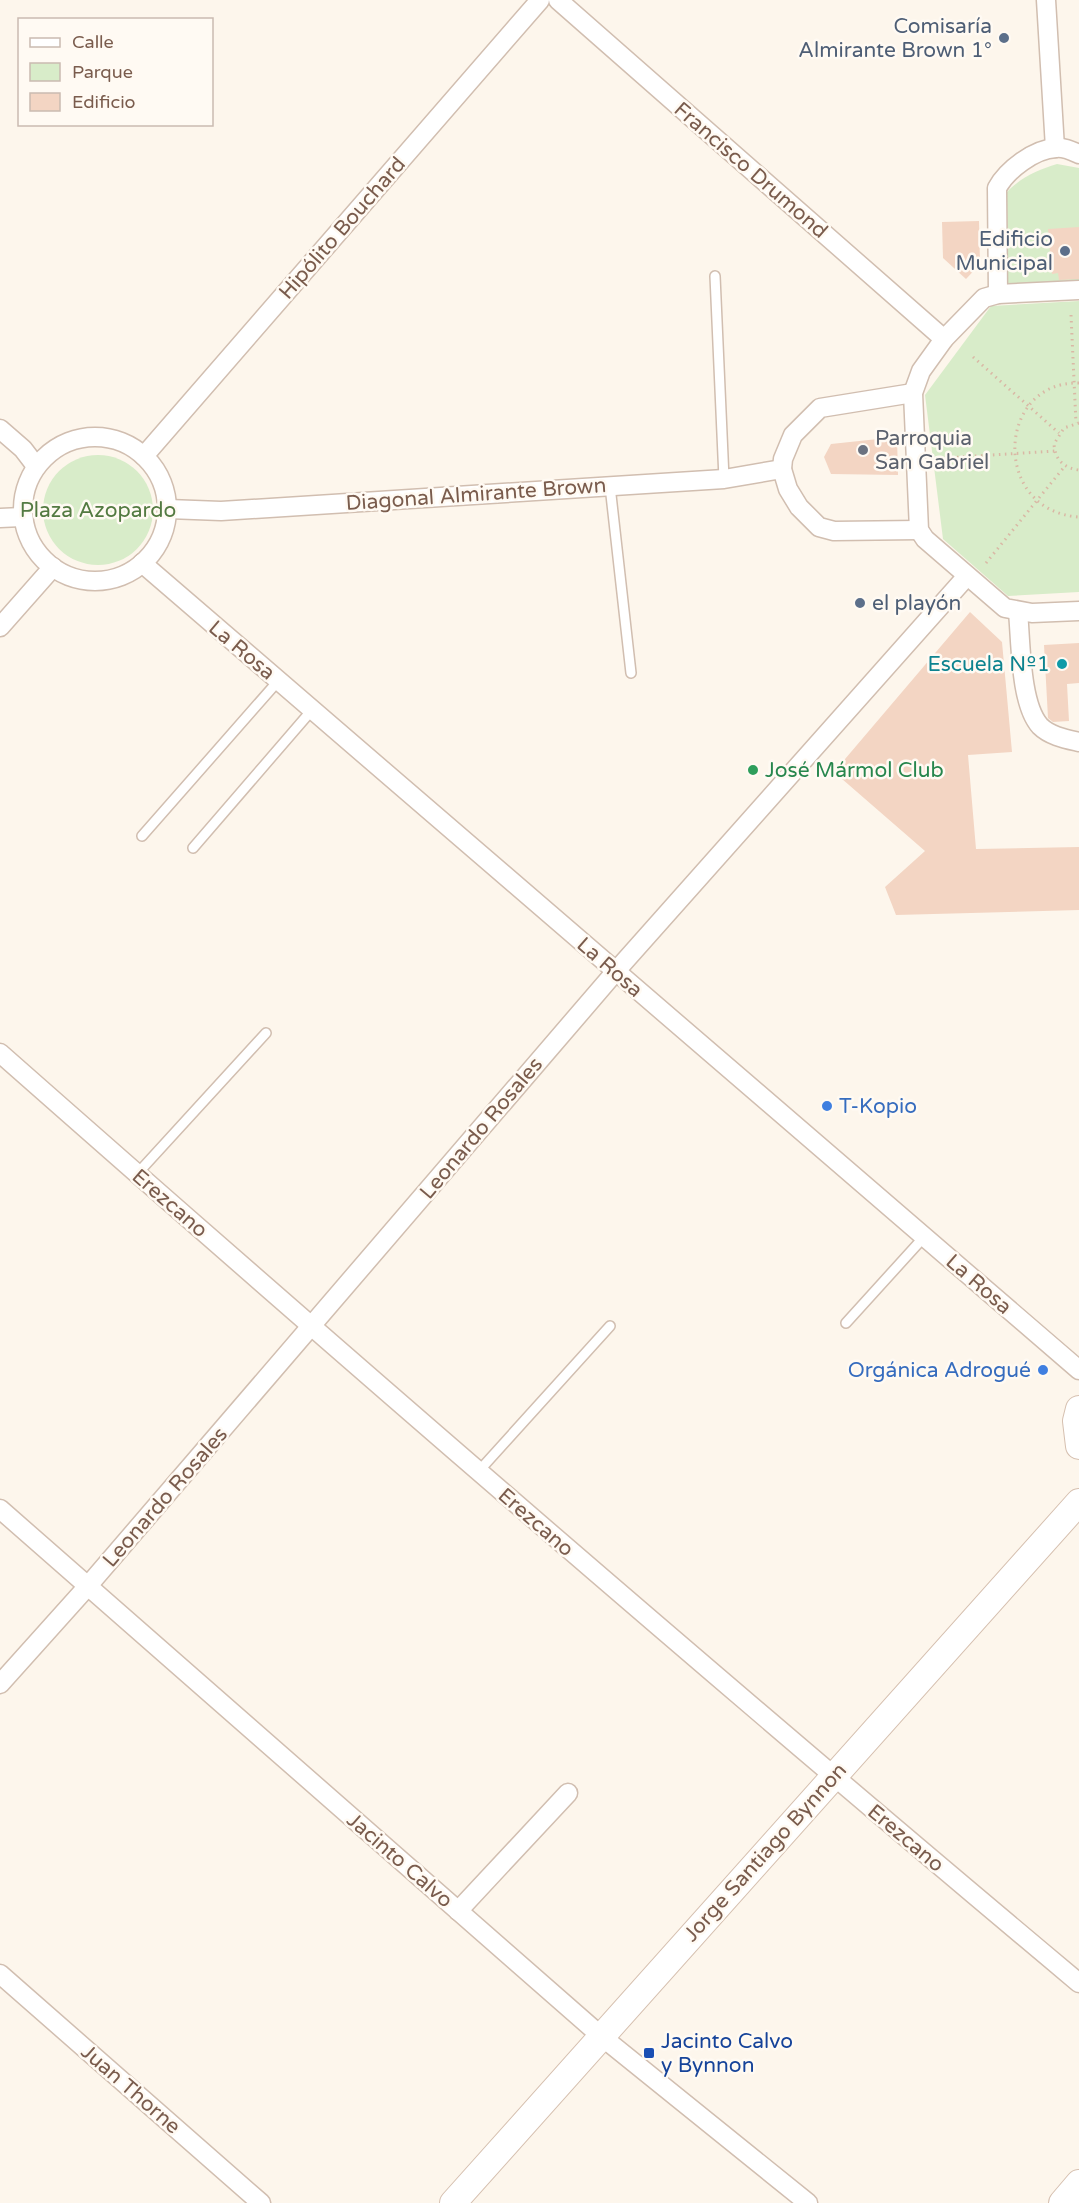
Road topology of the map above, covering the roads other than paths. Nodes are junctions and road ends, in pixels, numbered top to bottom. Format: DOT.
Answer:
graph roads {
  1 [pos="540,0"];
  2 [pos="558,0"];
  3 [pos="1046,0"];
  4 [pos="1055,147"];
  5 [pos="1079,154"];
  6 [pos="715,276"];
  7 [pos="1079,290"];
  8 [pos="998,294"];
  9 [pos="944,339"];
  10 [pos="913,393"];
  11 [pos="0,429"];
  12 [pos="144,456"];
  13 [pos="36,466"];
  14 [pos="782,469"];
  15 [pos="724,479"];
  16 [pos="610,486"];
  17 [pos="168,509"];
  18 [pos="22,517"];
  19 [pos="0,518"];
  20 [pos="919,530"];
  21 [pos="142,563"];
  22 [pos="53,567"];
  23 [pos="967,576"];
  24 [pos="1079,611"];
  25 [pos="1018,612"];
  26 [pos="0,627"];
  27 [pos="631,673"];
  28 [pos="279,681"];
  29 [pos="312,710"];
  30 [pos="1079,742"];
  31 [pos="142,836"];
  32 [pos="193,848"];
  33 [pos="616,971"];
  34 [pos="266,1033"];
  35 [pos="1,1056"];
  36 [pos="136,1174"];
  37 [pos="924,1237"];
  38 [pos="846,1323"];
  39 [pos="610,1326"];
  40 [pos="311,1328"];
  41 [pos="1079,1370"];
  42 [pos="1079,1408"];
  43 [pos="1079,1446"];
  44 [pos="478,1472"];
  45 [pos="1079,1502"];
  46 [pos="0,1509"];
  47 [pos="87,1587"];
  48 [pos="0,1684"];
  49 [pos="833,1777"];
  50 [pos="568,1793"];
  51 [pos="458,1911"];
  52 [pos="0,1974"];
  53 [pos="1079,1983"];
  54 [pos="601,2036"];
  55 [pos="1079,2183"];
  56 [pos="261,2203"];
  57 [pos="453,2203"];
  58 [pos="808,2203"];
  59 [pos="1062,2203"];
  1 -- 12 [label="street, Hipólito Bouchard"];
  2 -- 9 [label="street, Francisco Drumond"];
  3 -- 4 [label="street"];
  4 -- 5 [label="street"];
  4 -- 8 [label="street"];
  6 -- 15 [label="lane"];
  7 -- 8 [label="street"];
  8 -- 9 [label="street"];
  9 -- 10 [label="street"];
  10 -- 14 [label="street"];
  10 -- 20 [label="street"];
  11 -- 13 [label="street"];
  12 -- 13 [label="street"];
  12 -- 17 [label="street"];
  13 -- 18 [label="street"];
  14 -- 15 [label="street, Diagonal Almirante Brown"];
  14 -- 20 [label="street"];
  15 -- 16 [label="street, Diagonal Almirante Brown"];
  16 -- 17 [label="street, Diagonal Almirante Brown"];
  16 -- 27 [label="lane"];
  17 -- 21 [label="street"];
  18 -- 19 [label="street"];
  18 -- 22 [label="street"];
  20 -- 23 [label="street"];
  21 -- 22 [label="street"];
  21 -- 28 [label="street, La Rosa"];
  22 -- 26 [label="street"];
  23 -- 25 [label="street"];
  23 -- 33 [label="street, Leonardo Rosales"];
  24 -- 25 [label="street"];
  25 -- 30 [label="street"];
  28 -- 29 [label="street, La Rosa"];
  28 -- 31 [label="lane"];
  29 -- 32 [label="lane"];
  29 -- 33 [label="street, La Rosa"];
  33 -- 37 [label="street, La Rosa"];
  33 -- 40 [label="street, Leonardo Rosales"];
  34 -- 36 [label="lane"];
  35 -- 36 [label="street, Erezcano"];
  36 -- 40 [label="street, Erezcano"];
  37 -- 38 [label="lane"];
  37 -- 41 [label="street, La Rosa"];
  39 -- 44 [label="lane"];
  40 -- 44 [label="street, Erezcano"];
  40 -- 47 [label="street, Leonardo Rosales"];
  42 -- 43 [label="street"];
  44 -- 49 [label="street, Erezcano"];
  45 -- 49 [label="street, Jorge Santiago Bynnon"];
  46 -- 47 [label="street, Jacinto Calvo"];
  47 -- 48 [label="street, Leonardo Rosales"];
  47 -- 51 [label="street, Jacinto Calvo"];
  49 -- 53 [label="street, Erezcano"];
  49 -- 54 [label="street, Jorge Santiago Bynnon"];
  50 -- 51 [label="street"];
  51 -- 54 [label="street, Jacinto Calvo"];
  52 -- 56 [label="street, Juan Thorne"];
  54 -- 57 [label="street, Jorge Santiago Bynnon"];
  54 -- 58 [label="street, Jacinto Calvo"];
  55 -- 59 [label="street"];
}
